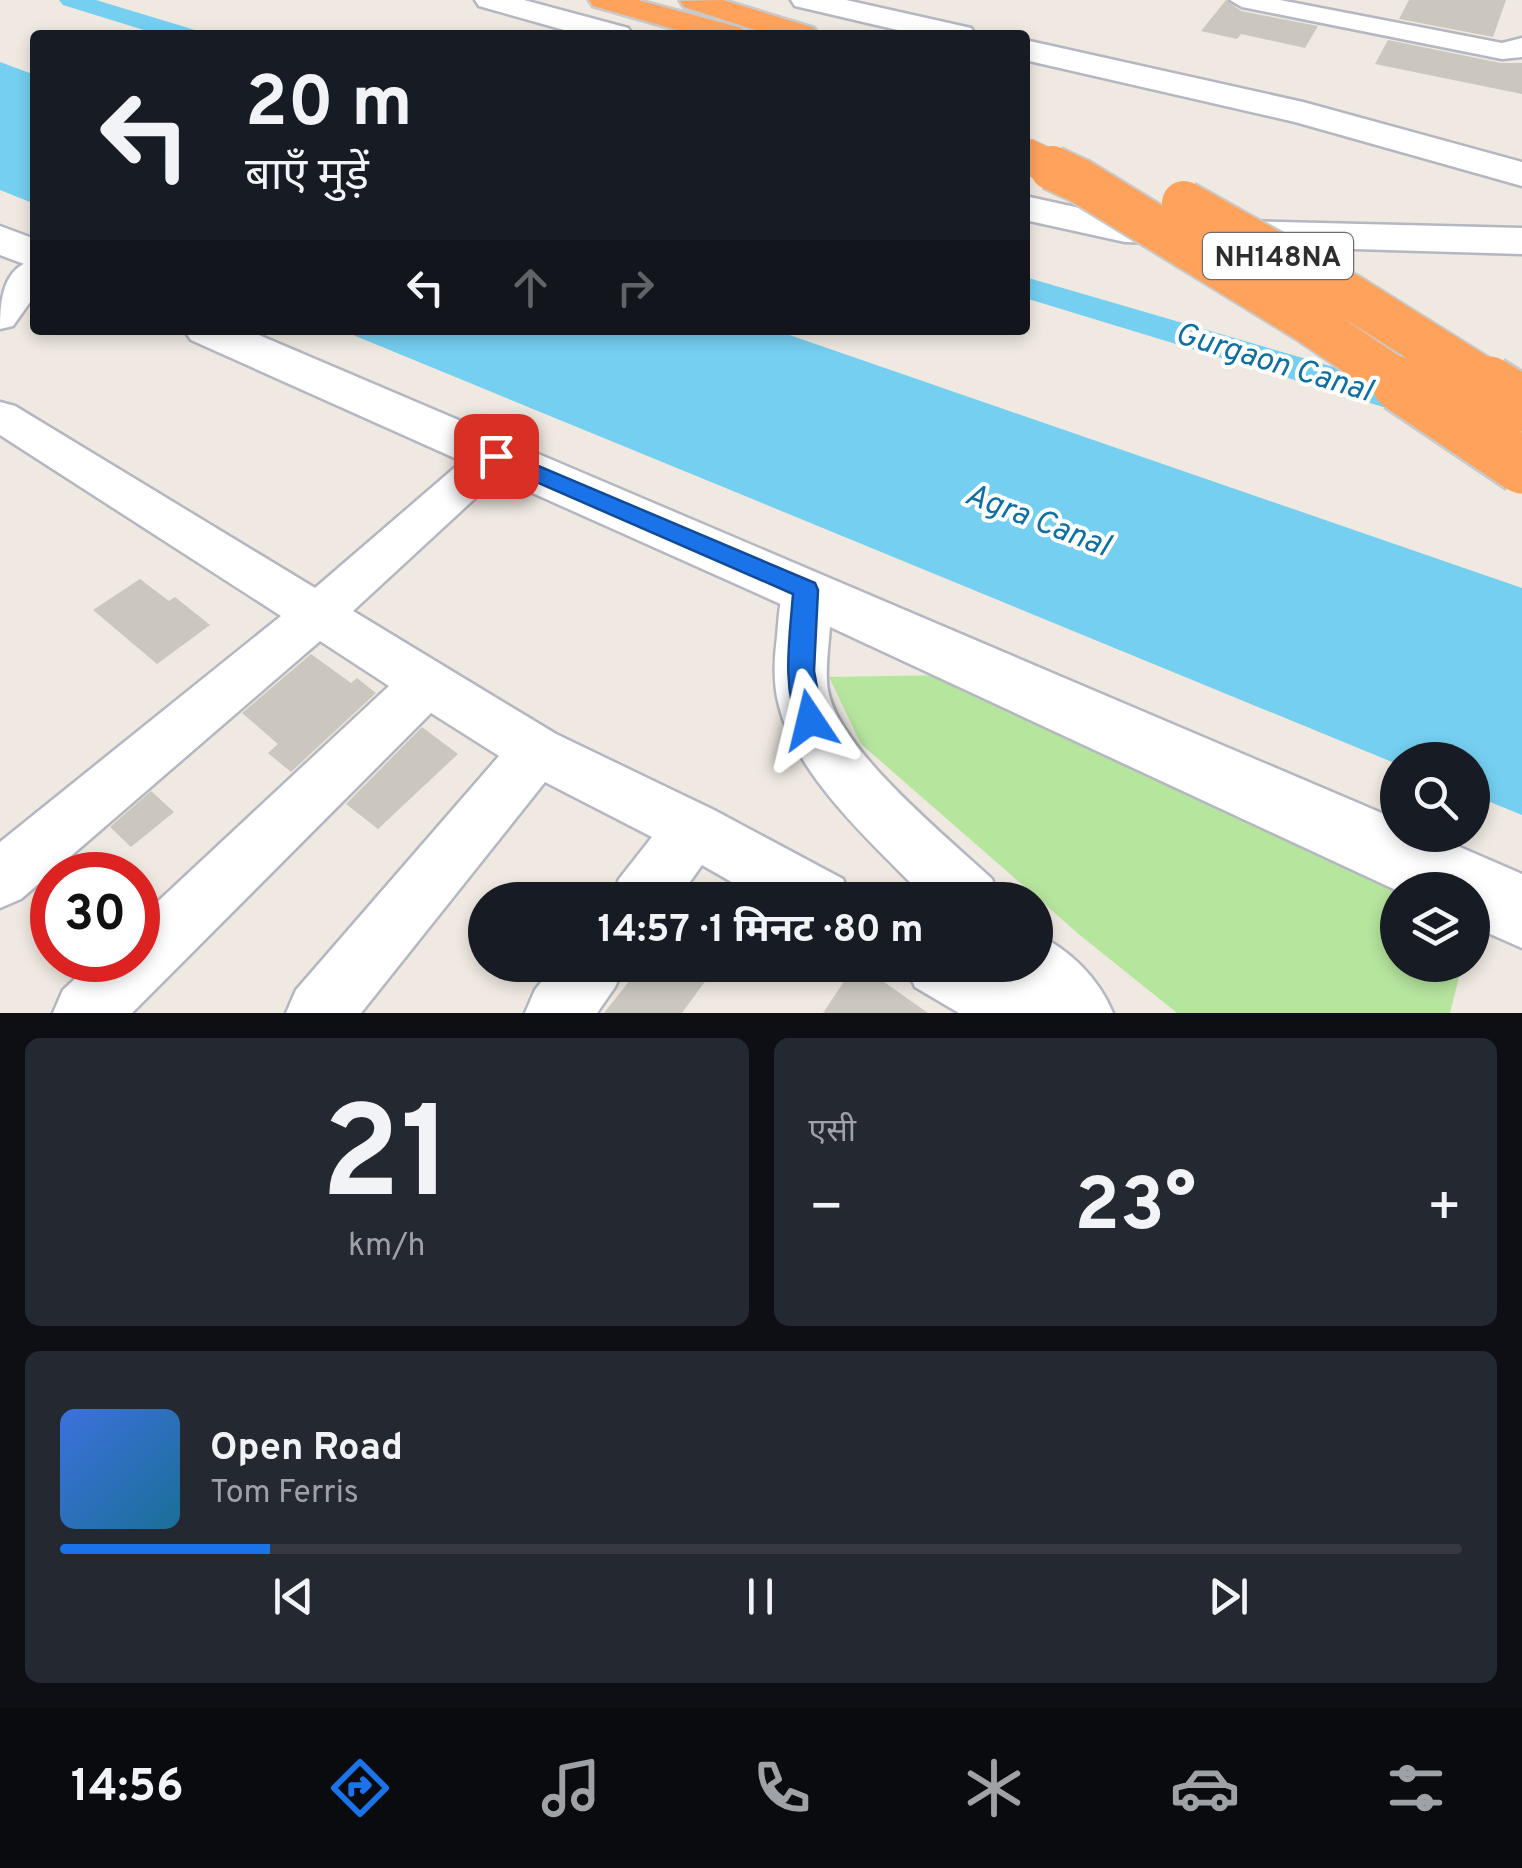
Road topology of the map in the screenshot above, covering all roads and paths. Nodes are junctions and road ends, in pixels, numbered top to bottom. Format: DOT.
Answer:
graph roads {
  1 [pos="490,0"];
  2 [pos="604,0"];
  3 [pos="692,0"];
  4 [pos="806,0"];
  5 [pos="1242,0"];
  6 [pos="1359,11"];
  7 [pos="599,30"];
  8 [pos="712,30"];
  9 [pos="787,30"];
  10 [pos="938,30"];
  11 [pos="1522,46"];
  12 [pos="1030,51"];
  13 [pos="1030,126"];
  14 [pos="1030,156"];
  15 [pos="1522,174"];
  16 [pos="1030,209"];
  17 [pos="1522,242"];
  18 [pos="30,277"];
  19 [pos="0,318"];
  20 [pos="218,335"];
  21 [pos="1522,404"];
  22 [pos="0,416"];
  23 [pos="496,456"];
  24 [pos="1522,466"];
  25 [pos="806,590"];
  26 [pos="316,616"];
  27 [pos="427,684"];
  28 [pos="538,751"];
  29 [pos="693,829"];
  30 [pos="0,878"];
  31 [pos="654,882"];
  32 [pos="789,882"];
  33 [pos="953,882"];
  34 [pos="1522,911"];
  35 [pos="581,982"];
  36 [pos="967,982"];
  37 [pos="1050,982"];
  38 [pos="86,1013"];
  39 [pos="319,1013"];
  40 [pos="558,1013"];
  41 [pos="1023,1013"];
  42 [pos="1080,1013"];
  1 -- 7 [label="street"];
  2 -- 8 [label="highway"];
  3 -- 9 [label="highway"];
  4 -- 10 [label="street"];
  5 -- 6 [label="street"];
  6 -- 11 [label="street"];
  12 -- 15 [label="street"];
  13 -- 21 [label="highway, NH148NA, bridge"];
  14 -- 24 [label="highway, NH148NA, bridge"];
  16 -- 17 [label="street"];
  18 -- 19 [label="street"];
  20 -- 23 [label="street"];
  22 -- 26 [label="street"];
  23 -- 25 [label="street"];
  23 -- 26 [label="street"];
  25 -- 33 [label="street"];
  25 -- 34 [label="street"];
  26 -- 27 [label="street"];
  26 -- 30 [label="street"];
  27 -- 28 [label="street"];
  27 -- 38 [label="street"];
  28 -- 29 [label="street"];
  28 -- 39 [label="street"];
  29 -- 31 [label="street"];
  29 -- 32 [label="street"];
  35 -- 40 [label="street"];
  36 -- 41 [label="street"];
  37 -- 42 [label="street"];
}
